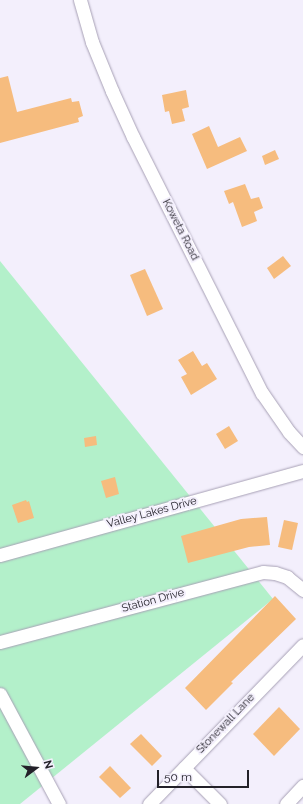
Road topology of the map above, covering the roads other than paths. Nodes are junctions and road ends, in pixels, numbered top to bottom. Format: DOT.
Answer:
graph roads {
  1 [pos="80,0"];
  2 [pos="303,447"];
  3 [pos="303,471"];
  4 [pos="0,555"];
  5 [pos="303,590"];
  6 [pos="0,642"];
  7 [pos="303,645"];
  8 [pos="0,694"];
  9 [pos="184,768"];
  10 [pos="303,786"];
  11 [pos="59,804"];
  12 [pos="149,804"];
  13 [pos="220,804"];
  14 [pos="286,804"];
  1 -- 2 [label="street, Koweta Road"];
  3 -- 4 [label="street, Valley Lakes Drive"];
  5 -- 6 [label="street, Station Drive"];
  7 -- 9 [label="street, Stonewall Lane"];
  8 -- 11 [label="street"];
  9 -- 12 [label="street, Stonewall Lane"];
  9 -- 13 [label="street"];
  10 -- 14 [label="street"];
}
